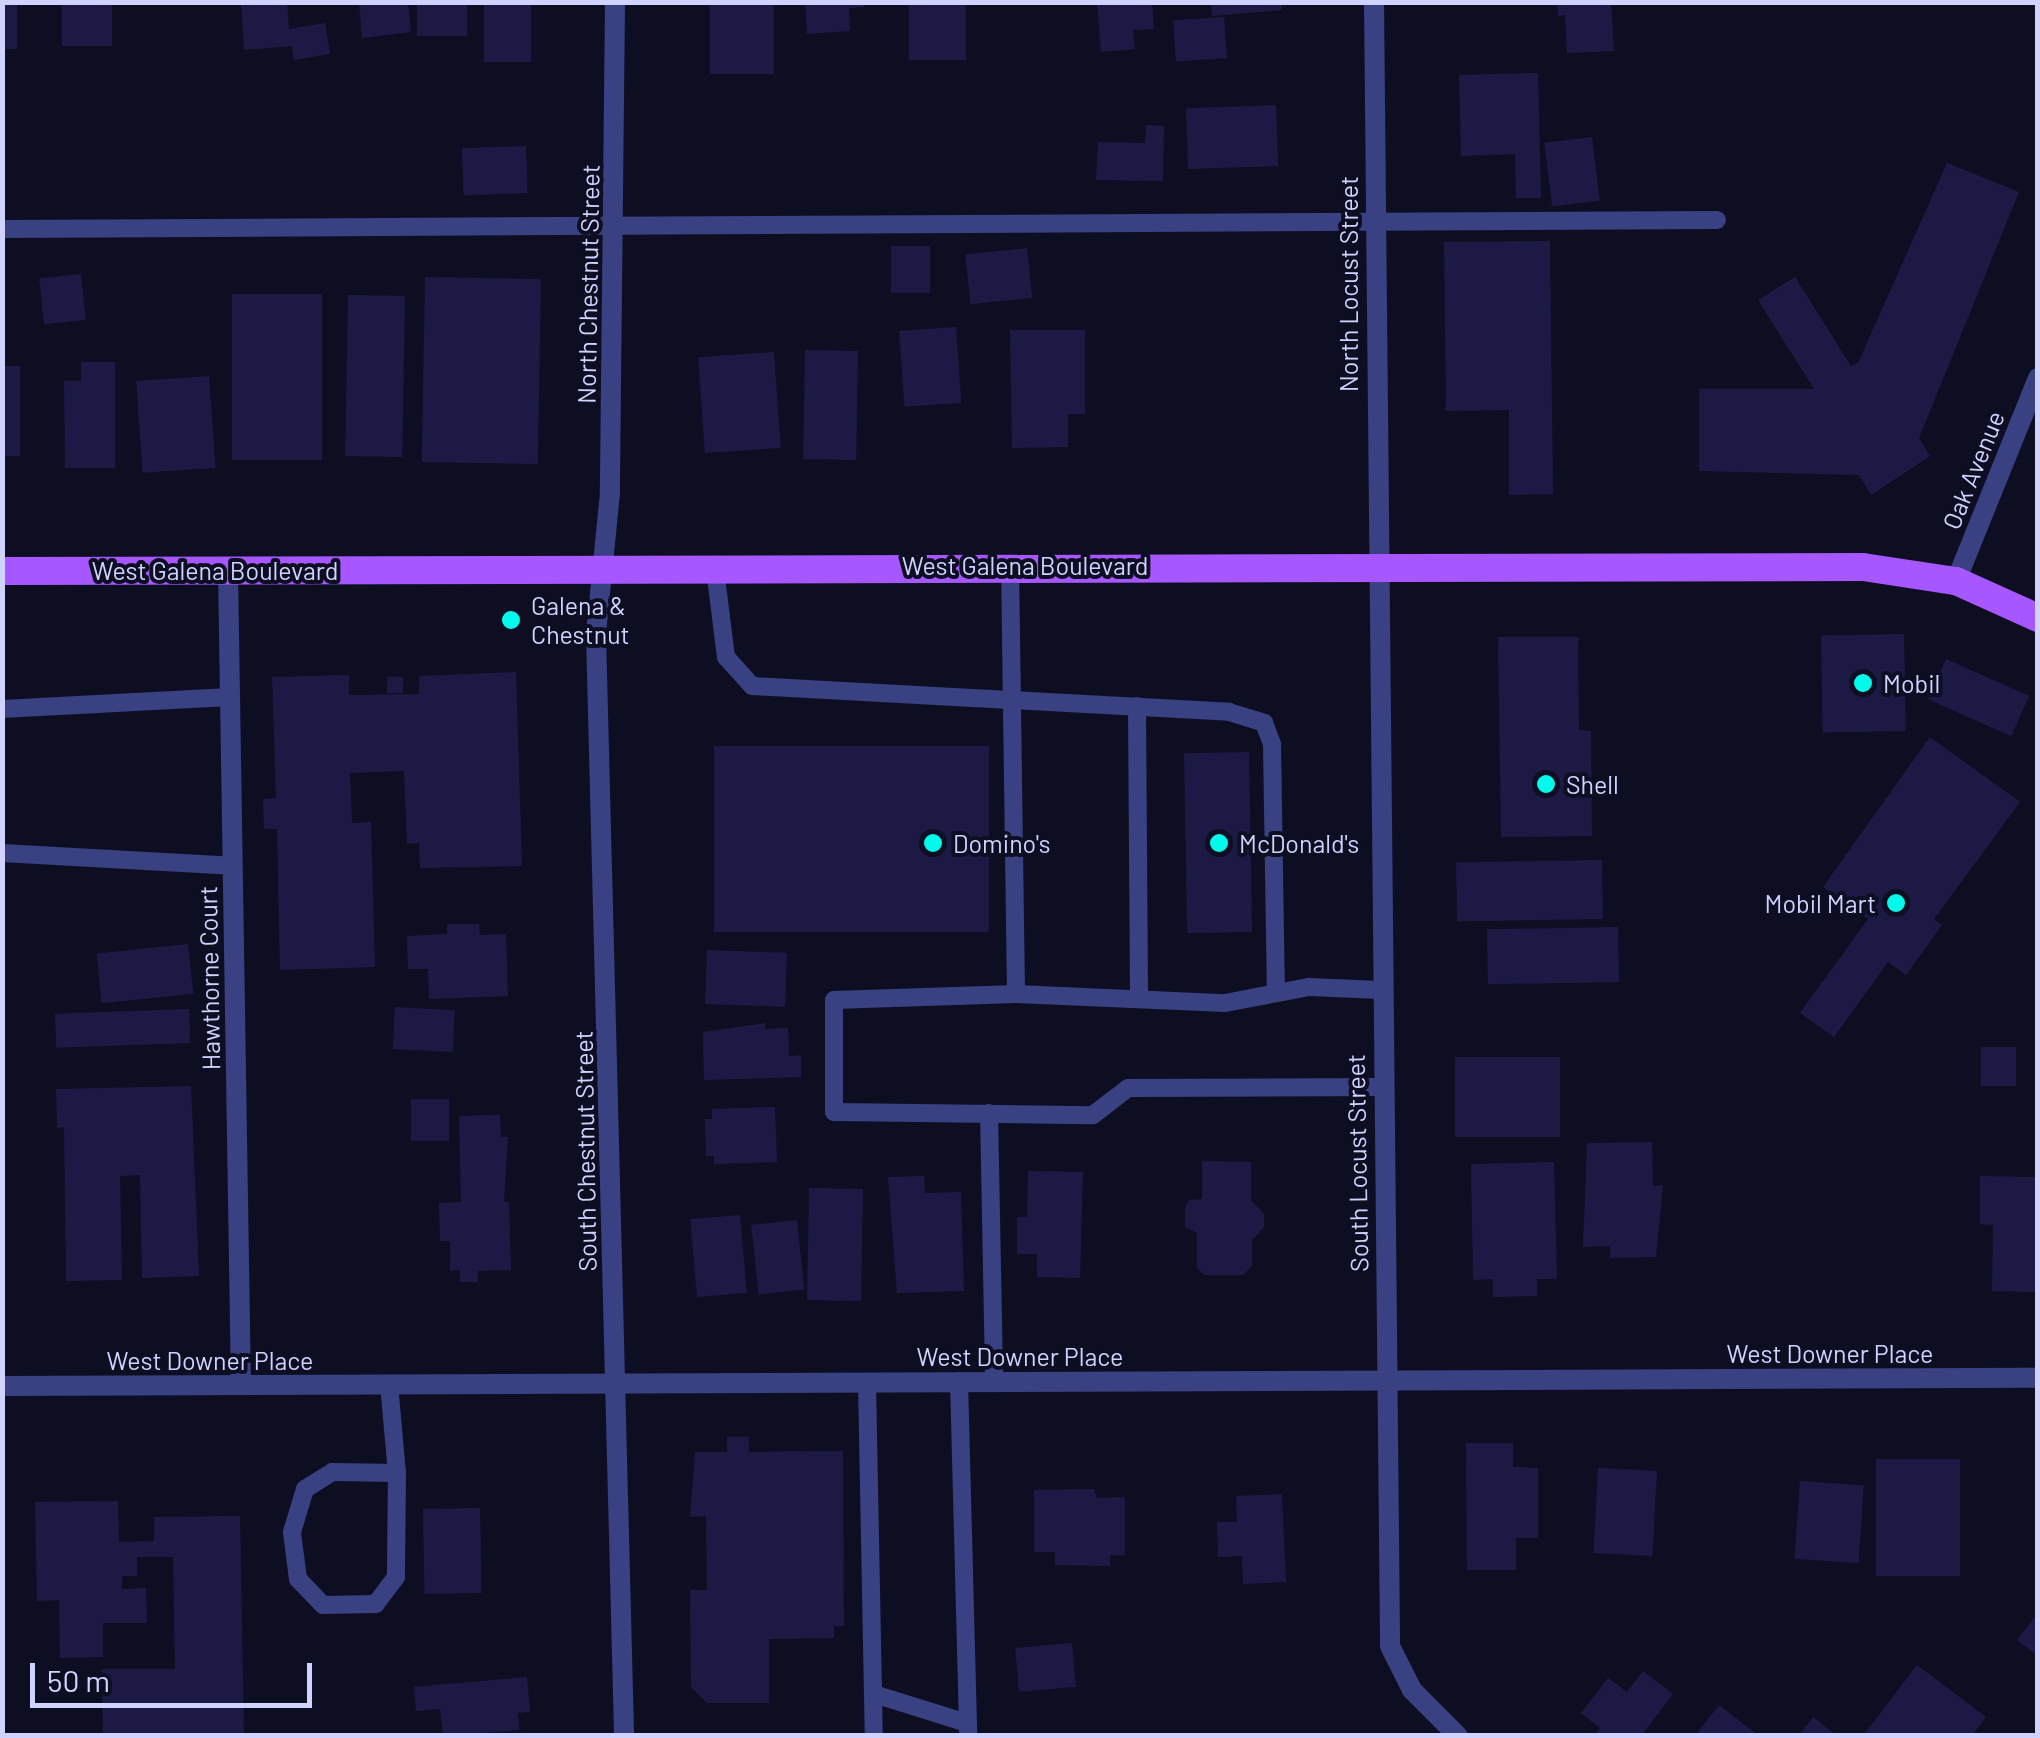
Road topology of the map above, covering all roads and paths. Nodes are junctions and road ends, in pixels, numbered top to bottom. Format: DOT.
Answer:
graph roads {
  1 [pos="615,2"];
  2 [pos="1374,2"];
  3 [pos="1716,220"];
  4 [pos="1372,222"];
  5 [pos="614,224"];
  6 [pos="2,229"];
  7 [pos="2038,378"];
  8 [pos="1010,564"];
  9 [pos="1375,565"];
  10 [pos="607,567"];
  11 [pos="714,569"];
  12 [pos="228,570"];
  13 [pos="2,571"];
  14 [pos="1956,581"];
  15 [pos="2038,618"];
  16 [pos="230,698"];
  17 [pos="1014,700"];
  18 [pos="1138,706"];
  19 [pos="2,709"];
  20 [pos="2,853"];
  21 [pos="232,866"];
  22 [pos="1380,990"];
  23 [pos="1276,993"];
  24 [pos="1016,994"];
  25 [pos="1139,998"];
  26 [pos="1380,1087"];
  27 [pos="990,1113"];
  28 [pos="2038,1378"];
  29 [pos="1384,1379"];
  30 [pos="867,1382"];
  31 [pos="959,1382"];
  32 [pos="994,1382"];
  33 [pos="614,1383"];
  34 [pos="389,1384"];
  35 [pos="241,1385"];
  36 [pos="2,1386"];
  37 [pos="396,1473"];
  38 [pos="874,1694"];
  39 [pos="968,1729"];
  40 [pos="624,1736"];
  41 [pos="874,1736"];
  42 [pos="1458,1736"];
  1 -- 5 [label="street, North Chestnut Street"];
  2 -- 4 [label="street, North Locust Street"];
  3 -- 4 [label="lane"];
  4 -- 5 [label="lane"];
  4 -- 9 [label="street, North Locust Street"];
  5 -- 6 [label="lane"];
  5 -- 10 [label="street, North Chestnut Street"];
  7 -- 14 [label="street, Oak Avenue"];
  8 -- 9 [label="main road, West Galena Boulevard"];
  8 -- 11 [label="main road, West Galena Boulevard"];
  8 -- 17 [label="lane"];
  9 -- 14 [label="main road, West Galena Boulevard"];
  9 -- 22 [label="street, South Locust Street"];
  10 -- 11 [label="main road, West Galena Boulevard"];
  10 -- 12 [label="main road, West Galena Boulevard"];
  10 -- 33 [label="street, South Chestnut Street"];
  11 -- 17 [label="lane"];
  12 -- 13 [label="main road, West Galena Boulevard"];
  12 -- 16 [label="street, Hawthorne Court"];
  14 -- 15 [label="main road, West Galena Boulevard"];
  16 -- 19 [label="lane"];
  16 -- 21 [label="street, Hawthorne Court"];
  17 -- 18 [label="lane"];
  17 -- 24 [label="lane"];
  18 -- 23 [label="lane"];
  18 -- 25 [label="lane"];
  20 -- 21 [label="lane"];
  21 -- 35 [label="street, Hawthorne Court"];
  22 -- 23 [label="lane"];
  22 -- 26 [label="street, South Locust Street"];
  23 -- 25 [label="lane"];
  24 -- 25 [label="lane"];
  24 -- 27 [label="lane"];
  26 -- 27 [label="lane"];
  26 -- 29 [label="street, South Locust Street"];
  27 -- 32 [label="lane"];
  28 -- 29 [label="street, West Downer Place"];
  29 -- 32 [label="street, West Downer Place"];
  29 -- 42 [label="street, South Locust Street"];
  30 -- 31 [label="street, West Downer Place"];
  30 -- 33 [label="street, West Downer Place"];
  30 -- 38 [label="lane"];
  31 -- 32 [label="street, West Downer Place"];
  31 -- 39 [label="lane"];
  33 -- 34 [label="street, West Downer Place"];
  33 -- 40 [label="street, South Chestnut Street"];
  34 -- 35 [label="street, West Downer Place"];
  34 -- 37 [label="lane"];
  35 -- 36 [label="street, West Downer Place"];
  37 -- 37 [label="lane"];
  38 -- 39 [label="lane"];
  38 -- 41 [label="lane"];
}
